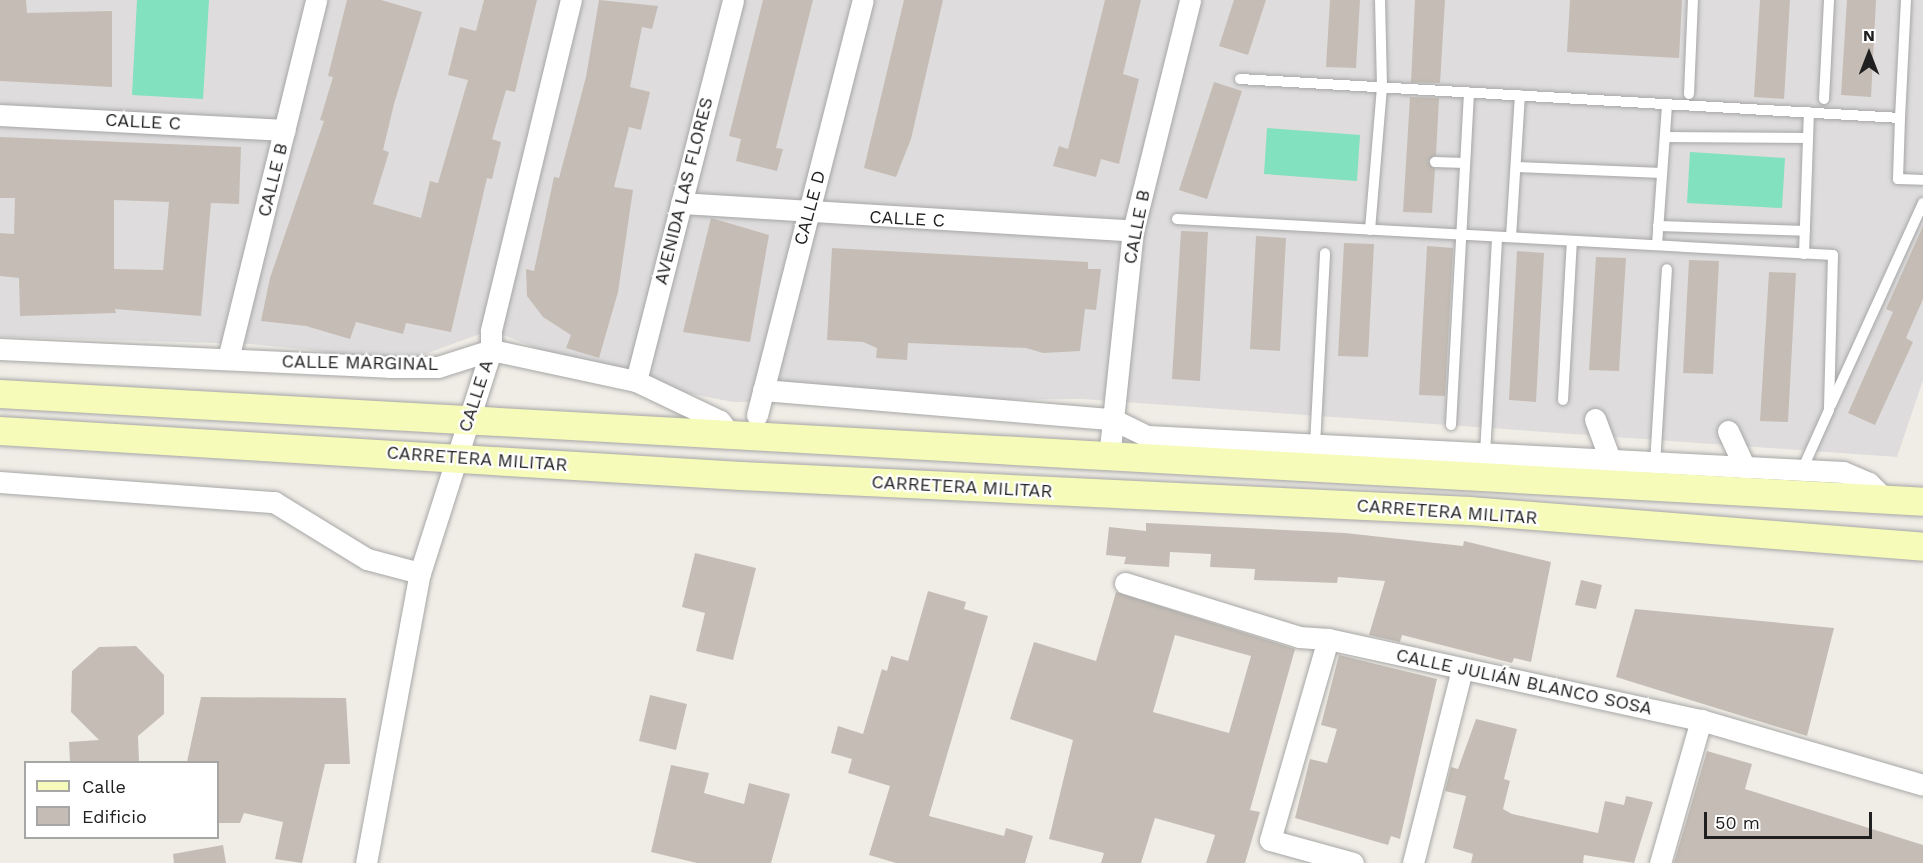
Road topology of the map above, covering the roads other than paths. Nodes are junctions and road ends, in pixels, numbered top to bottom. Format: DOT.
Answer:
graph roads {
  1 [pos="316,0"];
  2 [pos="571,0"];
  3 [pos="733,0"];
  4 [pos="863,0"];
  5 [pos="1190,0"];
  6 [pos="1380,0"];
  7 [pos="1693,0"];
  8 [pos="1829,0"];
  9 [pos="1906,0"];
  10 [pos="1240,79"];
  11 [pos="1382,87"];
  12 [pos="1469,92"];
  13 [pos="1689,94"];
  14 [pos="1520,95"];
  15 [pos="1824,99"];
  16 [pos="1667,104"];
  17 [pos="1809,112"];
  18 [pos="0,115"];
  19 [pos="1900,118"];
  20 [pos="285,130"];
  21 [pos="1665,137"];
  22 [pos="1808,138"];
  23 [pos="1435,162"];
  24 [pos="1465,163"];
  25 [pos="1517,167"];
  26 [pos="1662,173"];
  27 [pos="1923,180"];
  28 [pos="681,203"];
  29 [pos="1923,203"];
  30 [pos="808,213"];
  31 [pos="1177,219"];
  32 [pos="1658,226"];
  33 [pos="1370,230"];
  34 [pos="1133,231"];
  35 [pos="1805,231"];
  36 [pos="1461,235"];
  37 [pos="1497,237"];
  38 [pos="1511,237"];
  39 [pos="1572,241"];
  40 [pos="1657,245"];
  41 [pos="1325,253"];
  42 [pos="1804,254"];
  43 [pos="1667,269"];
  44 [pos="0,349"];
  45 [pos="491,350"];
  46 [pos="228,359"];
  47 [pos="636,381"];
  48 [pos="764,390"];
  49 [pos="0,394"];
  50 [pos="1563,400"];
  51 [pos="1829,411"];
  52 [pos="757,415"];
  53 [pos="1112,419"];
  54 [pos="1595,419"];
  55 [pos="468,420"];
  56 [pos="1451,425"];
  57 [pos="0,431"];
  58 [pos="1728,431"];
  59 [pos="733,438"];
  60 [pos="1315,445"];
  61 [pos="1485,454"];
  62 [pos="456,457"];
  63 [pos="1109,458"];
  64 [pos="1611,462"];
  65 [pos="1655,465"];
  66 [pos="1746,468"];
  67 [pos="1802,470"];
  68 [pos="0,482"];
  69 [pos="1886,500"];
  70 [pos="1923,502"];
  71 [pos="1923,547"];
  72 [pos="420,573"];
  73 [pos="1125,583"];
  74 [pos="1328,639"];
  75 [pos="1462,670"];
  76 [pos="1701,720"];
  77 [pos="1923,785"];
  78 [pos="366,863"];
  79 [pos="1353,863"];
  80 [pos="1413,863"];
  81 [pos="1660,863"];
  1 -- 20 [label="street, CALLE B"];
  2 -- 45 [label="street, CALLE A"];
  3 -- 28 [label="street, AVENIDA LAS FLORES"];
  4 -- 30 [label="street, CALLE D"];
  5 -- 34 [label="street, CALLE B"];
  6 -- 11 [label="lane"];
  7 -- 13 [label="lane"];
  8 -- 15 [label="lane"];
  9 -- 19 [label="lane"];
  10 -- 11 [label="lane"];
  11 -- 12 [label="lane"];
  11 -- 33 [label="lane"];
  12 -- 14 [label="lane"];
  12 -- 24 [label="lane"];
  14 -- 16 [label="lane"];
  14 -- 25 [label="lane"];
  16 -- 17 [label="lane"];
  16 -- 21 [label="lane"];
  17 -- 19 [label="lane"];
  17 -- 22 [label="lane"];
  18 -- 20 [label="street, CALLE C"];
  19 -- 27 [label="lane"];
  20 -- 46 [label="street, CALLE B"];
  21 -- 22 [label="lane"];
  21 -- 26 [label="lane"];
  22 -- 35 [label="lane"];
  23 -- 24 [label="lane"];
  24 -- 36 [label="lane"];
  25 -- 26 [label="lane"];
  25 -- 38 [label="lane"];
  26 -- 32 [label="lane"];
  28 -- 30 [label="street, CALLE C"];
  28 -- 47 [label="street, AVENIDA LAS FLORES"];
  29 -- 51 [label="lane"];
  30 -- 34 [label="street, CALLE C"];
  30 -- 48 [label="street, CALLE D"];
  31 -- 33 [label="lane"];
  32 -- 35 [label="lane"];
  32 -- 40 [label="lane"];
  33 -- 36 [label="lane"];
  34 -- 53 [label="street, CALLE B"];
  35 -- 42 [label="lane"];
  36 -- 37 [label="lane"];
  36 -- 56 [label="lane"];
  37 -- 38 [label="lane"];
  37 -- 61 [label="lane"];
  38 -- 39 [label="lane"];
  39 -- 40 [label="lane"];
  39 -- 50 [label="lane"];
  40 -- 42 [label="lane"];
  41 -- 60 [label="lane"];
  42 -- 51 [label="lane"];
  43 -- 65 [label="lane"];
  44 -- 46 [label="street, CALLE MARGINAL"];
  45 -- 46 [label="street, CALLE MARGINAL"];
  45 -- 47 [label="street, CALLE MARGINAL"];
  45 -- 55 [label="street, CALLE A"];
  47 -- 59 [label="street, CALLE MARGINAL"];
  48 -- 52 [label="street, CALLE D"];
  48 -- 53 [label="street"];
  49 -- 55 [label="main road, CARRETERA MILITAR"];
  51 -- 67 [label="lane"];
  53 -- 60 [label="street"];
  53 -- 63 [label="street, CALLE B"];
  54 -- 64 [label="street"];
  55 -- 59 [label="main road, CARRETERA MILITAR"];
  55 -- 62 [label="street, CALLE A"];
  57 -- 62 [label="main road, CARRETERA MILITAR"];
  58 -- 66 [label="street"];
  59 -- 63 [label="main road, CARRETERA MILITAR"];
  60 -- 61 [label="street"];
  61 -- 64 [label="street"];
  62 -- 71 [label="main road, CARRETERA MILITAR"];
  62 -- 72 [label="street, CALLE A"];
  63 -- 69 [label="main road, CARRETERA MILITAR"];
  64 -- 65 [label="street"];
  65 -- 66 [label="street"];
  66 -- 67 [label="street"];
  67 -- 69 [label="street"];
  68 -- 72 [label="street"];
  69 -- 70 [label="main road, CARRETERA MILITAR"];
  72 -- 78 [label="street, CALLE A"];
  73 -- 74 [label="street, CALLE JULIÁN BLANCO SOSA"];
  74 -- 75 [label="street, CALLE JULIÁN BLANCO SOSA"];
  74 -- 79 [label="street"];
  75 -- 76 [label="street, CALLE JULIÁN BLANCO SOSA"];
  75 -- 80 [label="street"];
  76 -- 77 [label="street, CALLE JULIÁN BLANCO SOSA"];
  76 -- 81 [label="street"];
}
